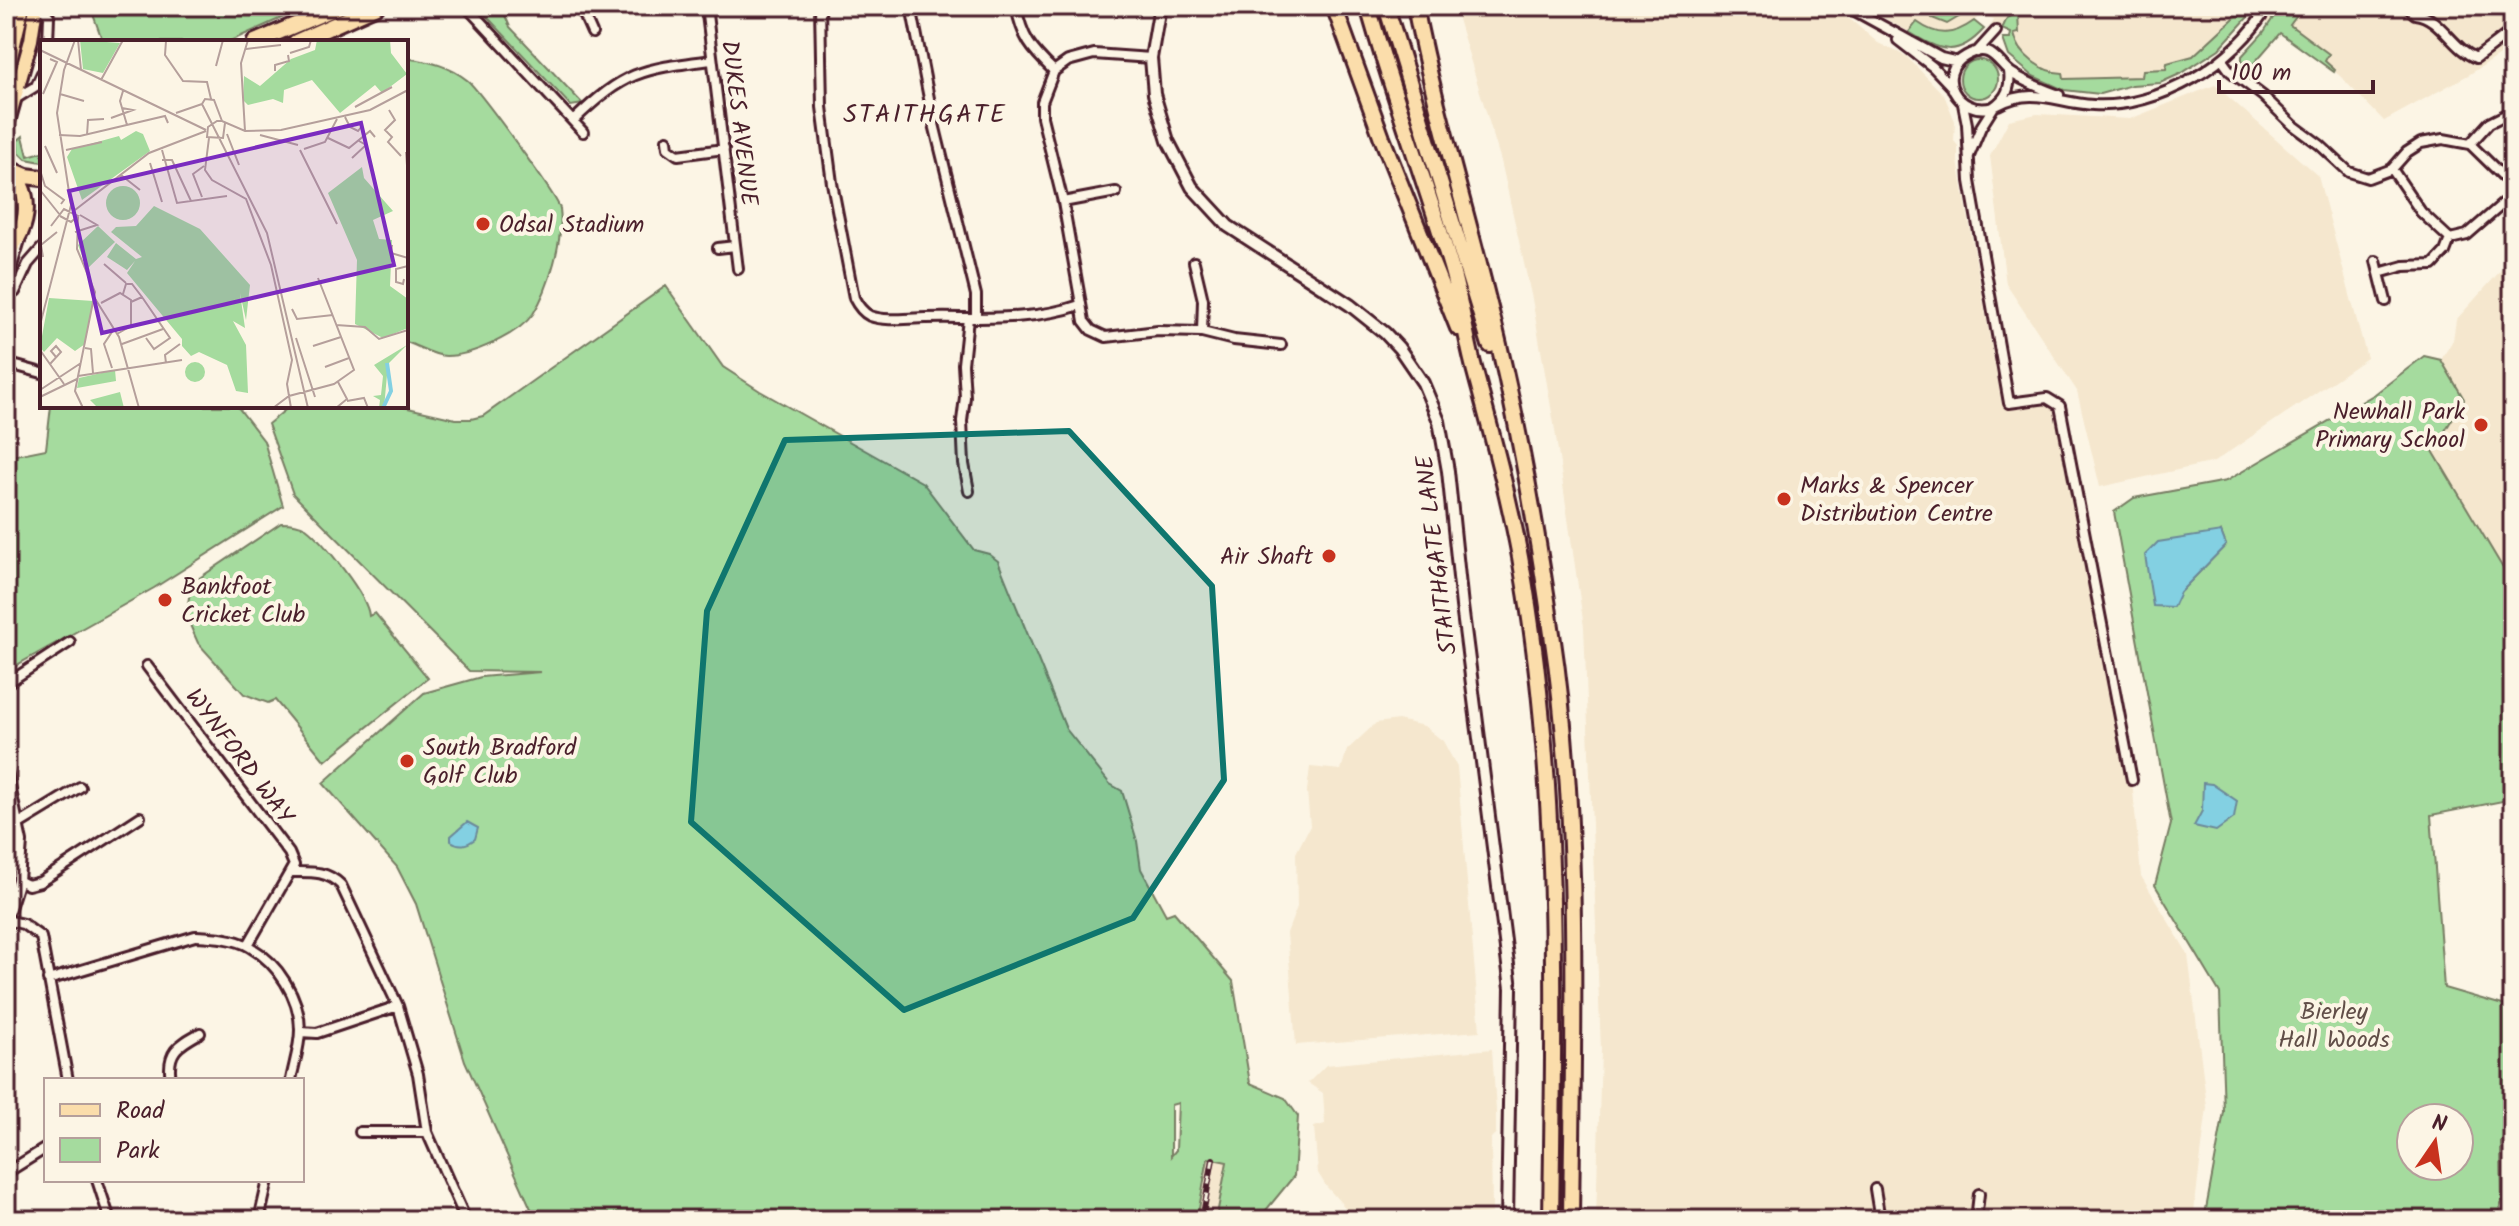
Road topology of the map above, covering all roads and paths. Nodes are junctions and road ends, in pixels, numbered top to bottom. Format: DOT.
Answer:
graph roads {
  1 [pos="9,6"];
  2 [pos="23,6"];
  3 [pos="38,6"];
  4 [pos="340,6"];
  5 [pos="377,6"];
  6 [pos="466,6"];
  7 [pos="580,6"];
  8 [pos="706,6"];
  9 [pos="820,6"];
  10 [pos="911,6"];
  11 [pos="1016,6"];
  12 [pos="1160,6"];
  13 [pos="1334,6"];
  14 [pos="1368,6"];
  15 [pos="1386,6"];
  16 [pos="1415,6"];
  17 [pos="1846,6"];
  18 [pos="2268,6"];
  19 [pos="2407,6"];
  20 [pos="1861,15"];
  21 [pos="6,24"];
  22 [pos="2513,30"];
  23 [pos="592,33"];
  24 [pos="48,40"];
  25 [pos="260,40"];
  26 [pos="300,40"];
  27 [pos="1977,52"];
  28 [pos="1996,56"];
  29 [pos="1151,58"];
  30 [pos="712,60"];
  31 [pos="2222,60"];
  32 [pos="1958,62"];
  33 [pos="1054,71"];
  34 [pos="2009,71"];
  35 [pos="6,77"];
  36 [pos="40,77"];
  37 [pos="1952,88"];
  38 [pos="15,99"];
  39 [pos="1963,104"];
  40 [pos="2088,105"];
  41 [pos="1995,106"];
  42 [pos="2513,111"];
  43 [pos="573,121"];
  44 [pos="6,129"];
  45 [pos="583,132"];
  46 [pos="667,140"];
  47 [pos="2470,144"];
  48 [pos="724,149"];
  49 [pos="1968,161"];
  50 [pos="7,167"];
  51 [pos="2392,169"];
  52 [pos="40,178"];
  53 [pos="2513,186"];
  54 [pos="1116,192"];
  55 [pos="2513,195"];
  56 [pos="1063,202"];
  57 [pos="40,207"];
  58 [pos="26,218"];
  59 [pos="21,234"];
  60 [pos="2450,239"];
  61 [pos="735,246"];
  62 [pos="718,248"];
  63 [pos="40,250"];
  64 [pos="6,253"];
  65 [pos="2376,261"];
  66 [pos="1194,262"];
  67 [pos="738,269"];
  68 [pos="2379,273"];
  69 [pos="6,282"];
  70 [pos="15,292"];
  71 [pos="2386,301"];
  72 [pos="1080,305"];
  73 [pos="972,318"];
  74 [pos="1202,332"];
  75 [pos="1281,345"];
  76 [pos="1472,362"];
  77 [pos="9,364"];
  78 [pos="40,372"];
  79 [pos="1517,433"];
  80 [pos="969,491"];
  81 [pos="70,642"];
  82 [pos="147,666"];
  83 [pos="6,684"];
  84 [pos="6,772"];
  85 [pos="2132,780"];
  86 [pos="80,787"];
  87 [pos="140,817"];
  88 [pos="19,824"];
  89 [pos="290,872"];
  90 [pos="18,880"];
  91 [pos="6,918"];
  92 [pos="248,945"];
  93 [pos="48,980"];
  94 [pos="398,1006"];
  95 [pos="300,1032"];
  96 [pos="200,1033"];
  97 [pos="68,1078"];
  98 [pos="171,1078"];
  99 [pos="291,1078"];
  100 [pos="360,1132"];
  101 [pos="427,1132"];
  102 [pos="44,1149"];
  103 [pos="6,1173"];
  104 [pos="98,1182"];
  105 [pos="268,1182"];
  106 [pos="1875,1189"];
  107 [pos="1979,1194"];
  108 [pos="110,1220"];
  109 [pos="259,1220"];
  110 [pos="466,1220"];
  111 [pos="1507,1220"];
  112 [pos="1551,1220"];
  113 [pos="1571,1220"];
  114 [pos="1880,1220"];
  115 [pos="1976,1220"];
  1 -- 21 [label="main road"];
  2 -- 35 [label="main road"];
  3 -- 24 [label="street"];
  3 -- 38 [label="main road"];
  4 -- 25 [label="highway"];
  5 -- 26 [label="highway"];
  6 -- 43 [label="street"];
  7 -- 23 [label="street"];
  8 -- 30 [label="street, DUKES AVENUE"];
  9 -- 73 [label="street"];
  10 -- 73 [label="street"];
  11 -- 33 [label="street"];
  12 -- 29 [label="street, STAITHGATE LANE"];
  13 -- 76 [label="highway"];
  14 -- 76 [label="highway"];
  15 -- 79 [label="highway"];
  16 -- 79 [label="highway"];
  17 -- 20 [label="street"];
  18 -- 31 [label="street"];
  19 -- 22 [label="street"];
  20 -- 32 [label="street"];
  20 -- 37 [label="street"];
  27 -- 28 [label="street"];
  27 -- 28 [label="street"];
  27 -- 32 [label="street"];
  28 -- 34 [label="street"];
  29 -- 33 [label="street"];
  29 -- 111 [label="street, STAITHGATE LANE"];
  30 -- 43 [label="street"];
  30 -- 48 [label="street, DUKES AVENUE"];
  31 -- 40 [label="street"];
  31 -- 51 [label="street"];
  32 -- 37 [label="street"];
  33 -- 56 [label="street"];
  34 -- 40 [label="street"];
  34 -- 41 [label="street"];
  36 -- 38 [label="street"];
  37 -- 39 [label="street"];
  38 -- 44 [label="main road"];
  39 -- 41 [label="street"];
  39 -- 49 [label="street"];
  40 -- 41 [label="street"];
  41 -- 49 [label="street"];
  42 -- 47 [label="street"];
  43 -- 45 [label="street"];
  46 -- 48 [label="street"];
  47 -- 51 [label="street"];
  47 -- 53 [label="street"];
  48 -- 61 [label="street, DUKES AVENUE"];
  49 -- 85 [label="street"];
  50 -- 52 [label="highway"];
  50 -- 58 [label="highway"];
  51 -- 60 [label="street"];
  54 -- 56 [label="street"];
  55 -- 60 [label="street"];
  56 -- 72 [label="street"];
  57 -- 58 [label="highway"];
  58 -- 59 [label="highway"];
  59 -- 64 [label="highway"];
  59 -- 69 [label="street"];
  60 -- 68 [label="street"];
  61 -- 62 [label="street"];
  61 -- 67 [label="street, DUKES AVENUE"];
  63 -- 70 [label="street"];
  65 -- 68 [label="street"];
  66 -- 74 [label="street"];
  68 -- 71 [label="street"];
  72 -- 73 [label="street"];
  72 -- 74 [label="street"];
  73 -- 80 [label="street"];
  74 -- 75 [label="street"];
  76 -- 112 [label="highway"];
  77 -- 78 [label="street"];
  79 -- 113 [label="highway"];
  81 -- 83 [label="street"];
  82 -- 89 [label="street, WYNFORD WAY"];
  84 -- 88 [label="street"];
  86 -- 88 [label="street"];
  87 -- 90 [label="street"];
  88 -- 90 [label="street"];
  89 -- 92 [label="street"];
  89 -- 94 [label="street"];
  90 -- 91 [label="street"];
  91 -- 93 [label="street"];
  92 -- 93 [label="street"];
  92 -- 95 [label="street"];
  93 -- 97 [label="street"];
  94 -- 95 [label="street"];
  94 -- 101 [label="street"];
  95 -- 99 [label="street"];
  96 -- 98 [label="street"];
  100 -- 101 [label="street"];
  101 -- 110 [label="street"];
  102 -- 103 [label="street"];
  104 -- 108 [label="street"];
  105 -- 109 [label="street"];
  106 -- 114 [label="street"];
  107 -- 115 [label="street"];
}
